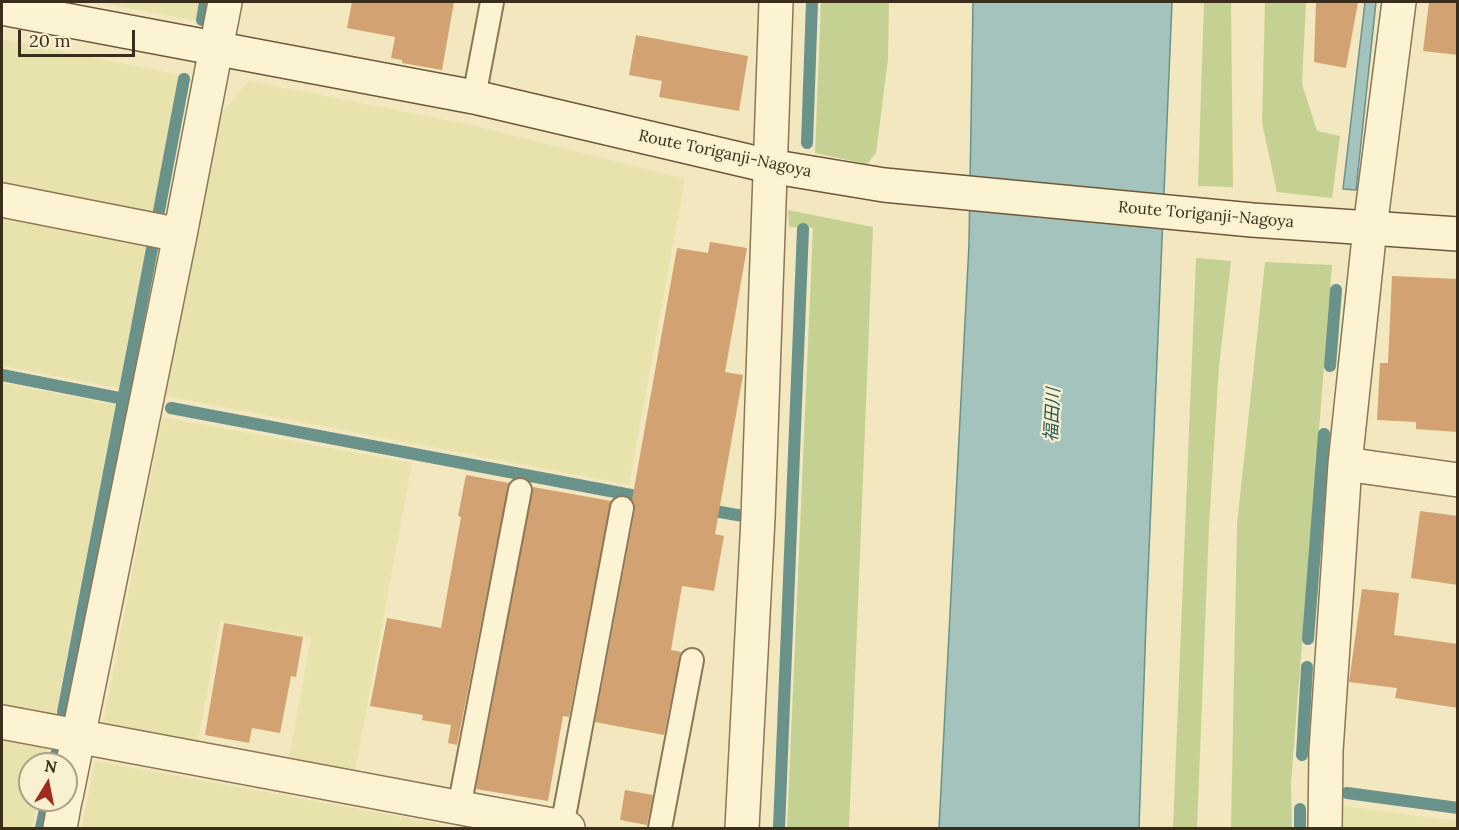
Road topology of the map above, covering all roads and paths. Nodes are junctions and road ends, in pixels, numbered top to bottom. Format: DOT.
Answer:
graph roads {
  1 [pos="225,2"];
  2 [pos="492,2"];
  3 [pos="776,2"];
  4 [pos="1399,2"];
  5 [pos="2,8"];
  6 [pos="216,49"];
  7 [pos="474,97"];
  8 [pos="770,166"];
  9 [pos="2,200"];
  10 [pos="1370,228"];
  11 [pos="1458,234"];
  12 [pos="180,235"];
  13 [pos="1346,465"];
  14 [pos="1458,480"];
  15 [pos="520,490"];
  16 [pos="621,508"];
  17 [pos="692,660"];
  18 [pos="2,722"];
  19 [pos="78,737"];
  20 [pos="75,752"];
  21 [pos="459,808"];
  22 [pos="63,812"];
  23 [pos="60,828"];
  24 [pos="565,828"];
  25 [pos="660,828"];
  26 [pos="742,828"];
  27 [pos="1325,828"];
  1 -- 6 [label="street"];
  2 -- 7 [label="lane"];
  3 -- 8 [label="street"];
  4 -- 10 [label="street"];
  5 -- 6 [label="street, Route Toriganji-Nagoya"];
  6 -- 7 [label="street, Route Toriganji-Nagoya"];
  6 -- 12 [label="street"];
  7 -- 8 [label="street, Route Toriganji-Nagoya"];
  8 -- 10 [label="street, Route Toriganji-Nagoya"];
  8 -- 26 [label="street"];
  9 -- 12 [label="street"];
  10 -- 11 [label="street, Route Toriganji-Nagoya"];
  10 -- 13 [label="street"];
  12 -- 19 [label="street"];
  13 -- 14 [label="street"];
  13 -- 27 [label="street"];
  15 -- 21 [label="lane"];
  16 -- 24 [label="lane"];
  17 -- 25 [label="lane"];
  18 -- 19 [label="street"];
  19 -- 20 [label="street"];
  19 -- 21 [label="street"];
  21 -- 24 [label="street"];
  22 -- 23 [label="street"];
}
